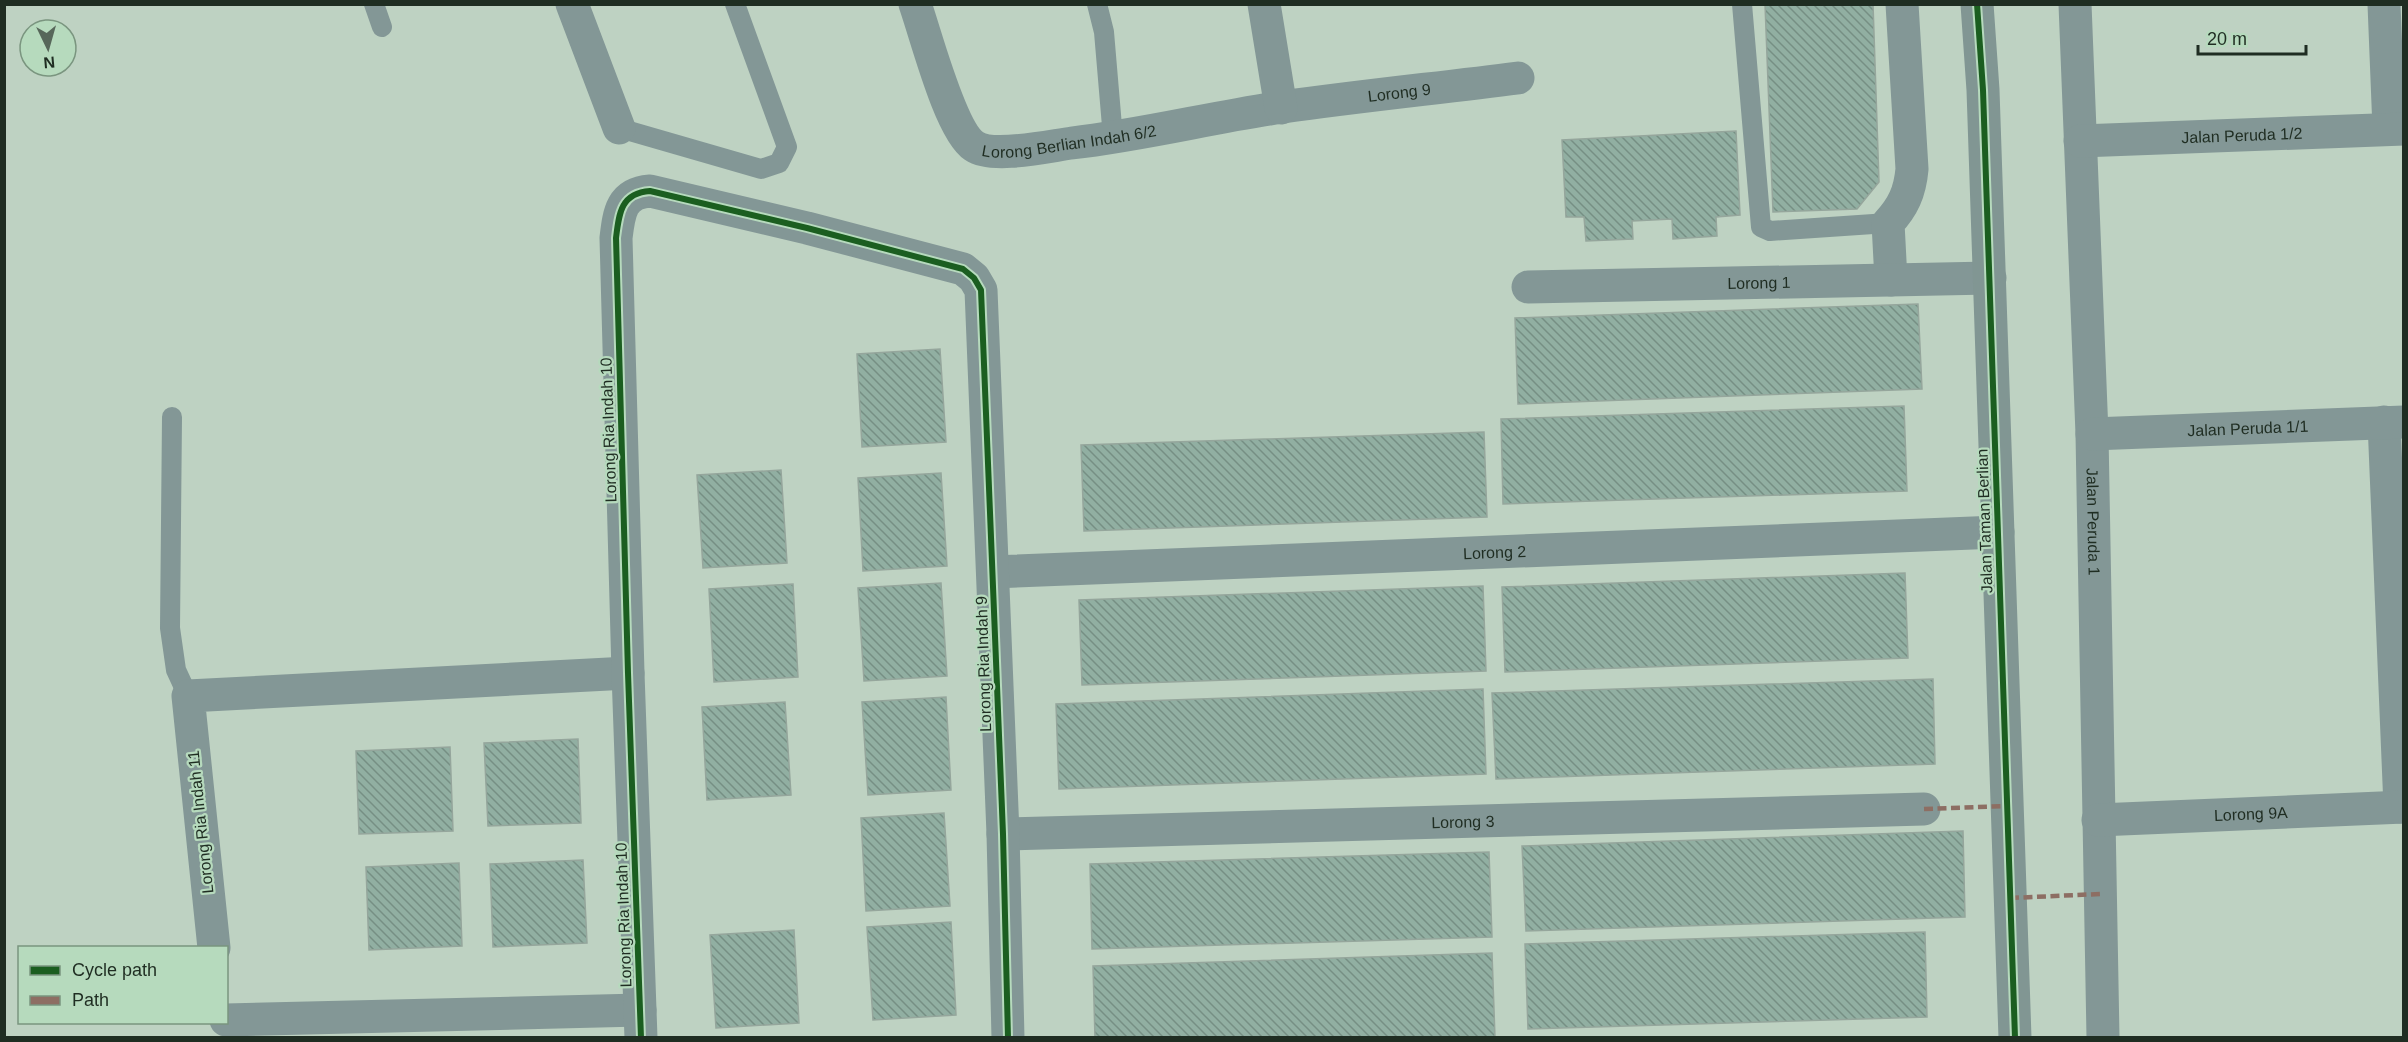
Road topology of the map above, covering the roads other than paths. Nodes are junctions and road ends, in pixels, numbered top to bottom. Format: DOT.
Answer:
graph roads {
  1 [pos="374,4"];
  2 [pos="572,4"];
  3 [pos="735,4"];
  4 [pos="915,4"];
  5 [pos="1097,4"];
  6 [pos="1264,4"];
  7 [pos="1742,4"];
  8 [pos="1902,4"];
  9 [pos="1977,4"];
  10 [pos="2075,4"];
  11 [pos="2384,4"];
  12 [pos="382,27"];
  13 [pos="1518,78"];
  14 [pos="1281,108"];
  15 [pos="619,128"];
  16 [pos="2396,129"];
  17 [pos="1113,138"];
  18 [pos="2080,141"];
  19 [pos="1888,223"];
  20 [pos="1990,278"];
  21 [pos="1891,280"];
  22 [pos="1527,287"];
  23 [pos="981,290"];
  24 [pos="172,417"];
  25 [pos="2394,422"];
  26 [pos="2092,434"];
  27 [pos="1998,532"];
  28 [pos="993,572"];
  29 [pos="628,673"];
  30 [pos="188,696"];
  31 [pos="2402,807"];
  32 [pos="1923,809"];
  33 [pos="2098,820"];
  34 [pos="1003,834"];
  35 [pos="214,946"];
  36 [pos="228,1020"];
  37 [pos="641,1024"];
  38 [pos="1008,1038"];
  39 [pos="2015,1038"];
  40 [pos="2103,1038"];
  1 -- 12 [label="lane"];
  2 -- 15 [label="street"];
  3 -- 15 [label="lane"];
  4 -- 17 [label="street, Lorong Berlian Indah 6/2"];
  5 -- 17 [label="lane"];
  6 -- 14 [label="street"];
  7 -- 19 [label="lane"];
  8 -- 19 [label="street"];
  9 -- 20 [label="street, Jalan Taman Berlian"];
  10 -- 18 [label="street, Jalan Peruda 1"];
  11 -- 16 [label="street"];
  13 -- 14 [label="street, Lorong 9"];
  14 -- 17 [label="street, Lorong Berlian Indah 6/2"];
  16 -- 18 [label="street, Jalan Peruda 1/2"];
  18 -- 26 [label="street, Jalan Peruda 1"];
  19 -- 21 [label="street"];
  20 -- 21 [label="street, Lorong 1"];
  20 -- 27 [label="street, Jalan Taman Berlian"];
  21 -- 22 [label="street, Lorong 1"];
  23 -- 28 [label="street, Lorong Ria Indah 9"];
  23 -- 29 [label="street, Lorong Ria Indah 10"];
  24 -- 30 [label="lane"];
  25 -- 26 [label="street, Jalan Peruda 1/1"];
  25 -- 31 [label="street"];
  26 -- 33 [label="street, Jalan Peruda 1"];
  27 -- 28 [label="street, Lorong 2"];
  27 -- 39 [label="street, Jalan Taman Berlian"];
  28 -- 34 [label="street, Lorong Ria Indah 9"];
  29 -- 30 [label="street"];
  29 -- 37 [label="street, Lorong Ria Indah 10"];
  30 -- 35 [label="street, Lorong Ria Indah 11"];
  31 -- 33 [label="street, Lorong 9A"];
  32 -- 34 [label="street, Lorong 3"];
  33 -- 40 [label="street, Jalan Peruda 1"];
  34 -- 38 [label="street, Lorong Ria Indah 9"];
  36 -- 37 [label="street"];
}
